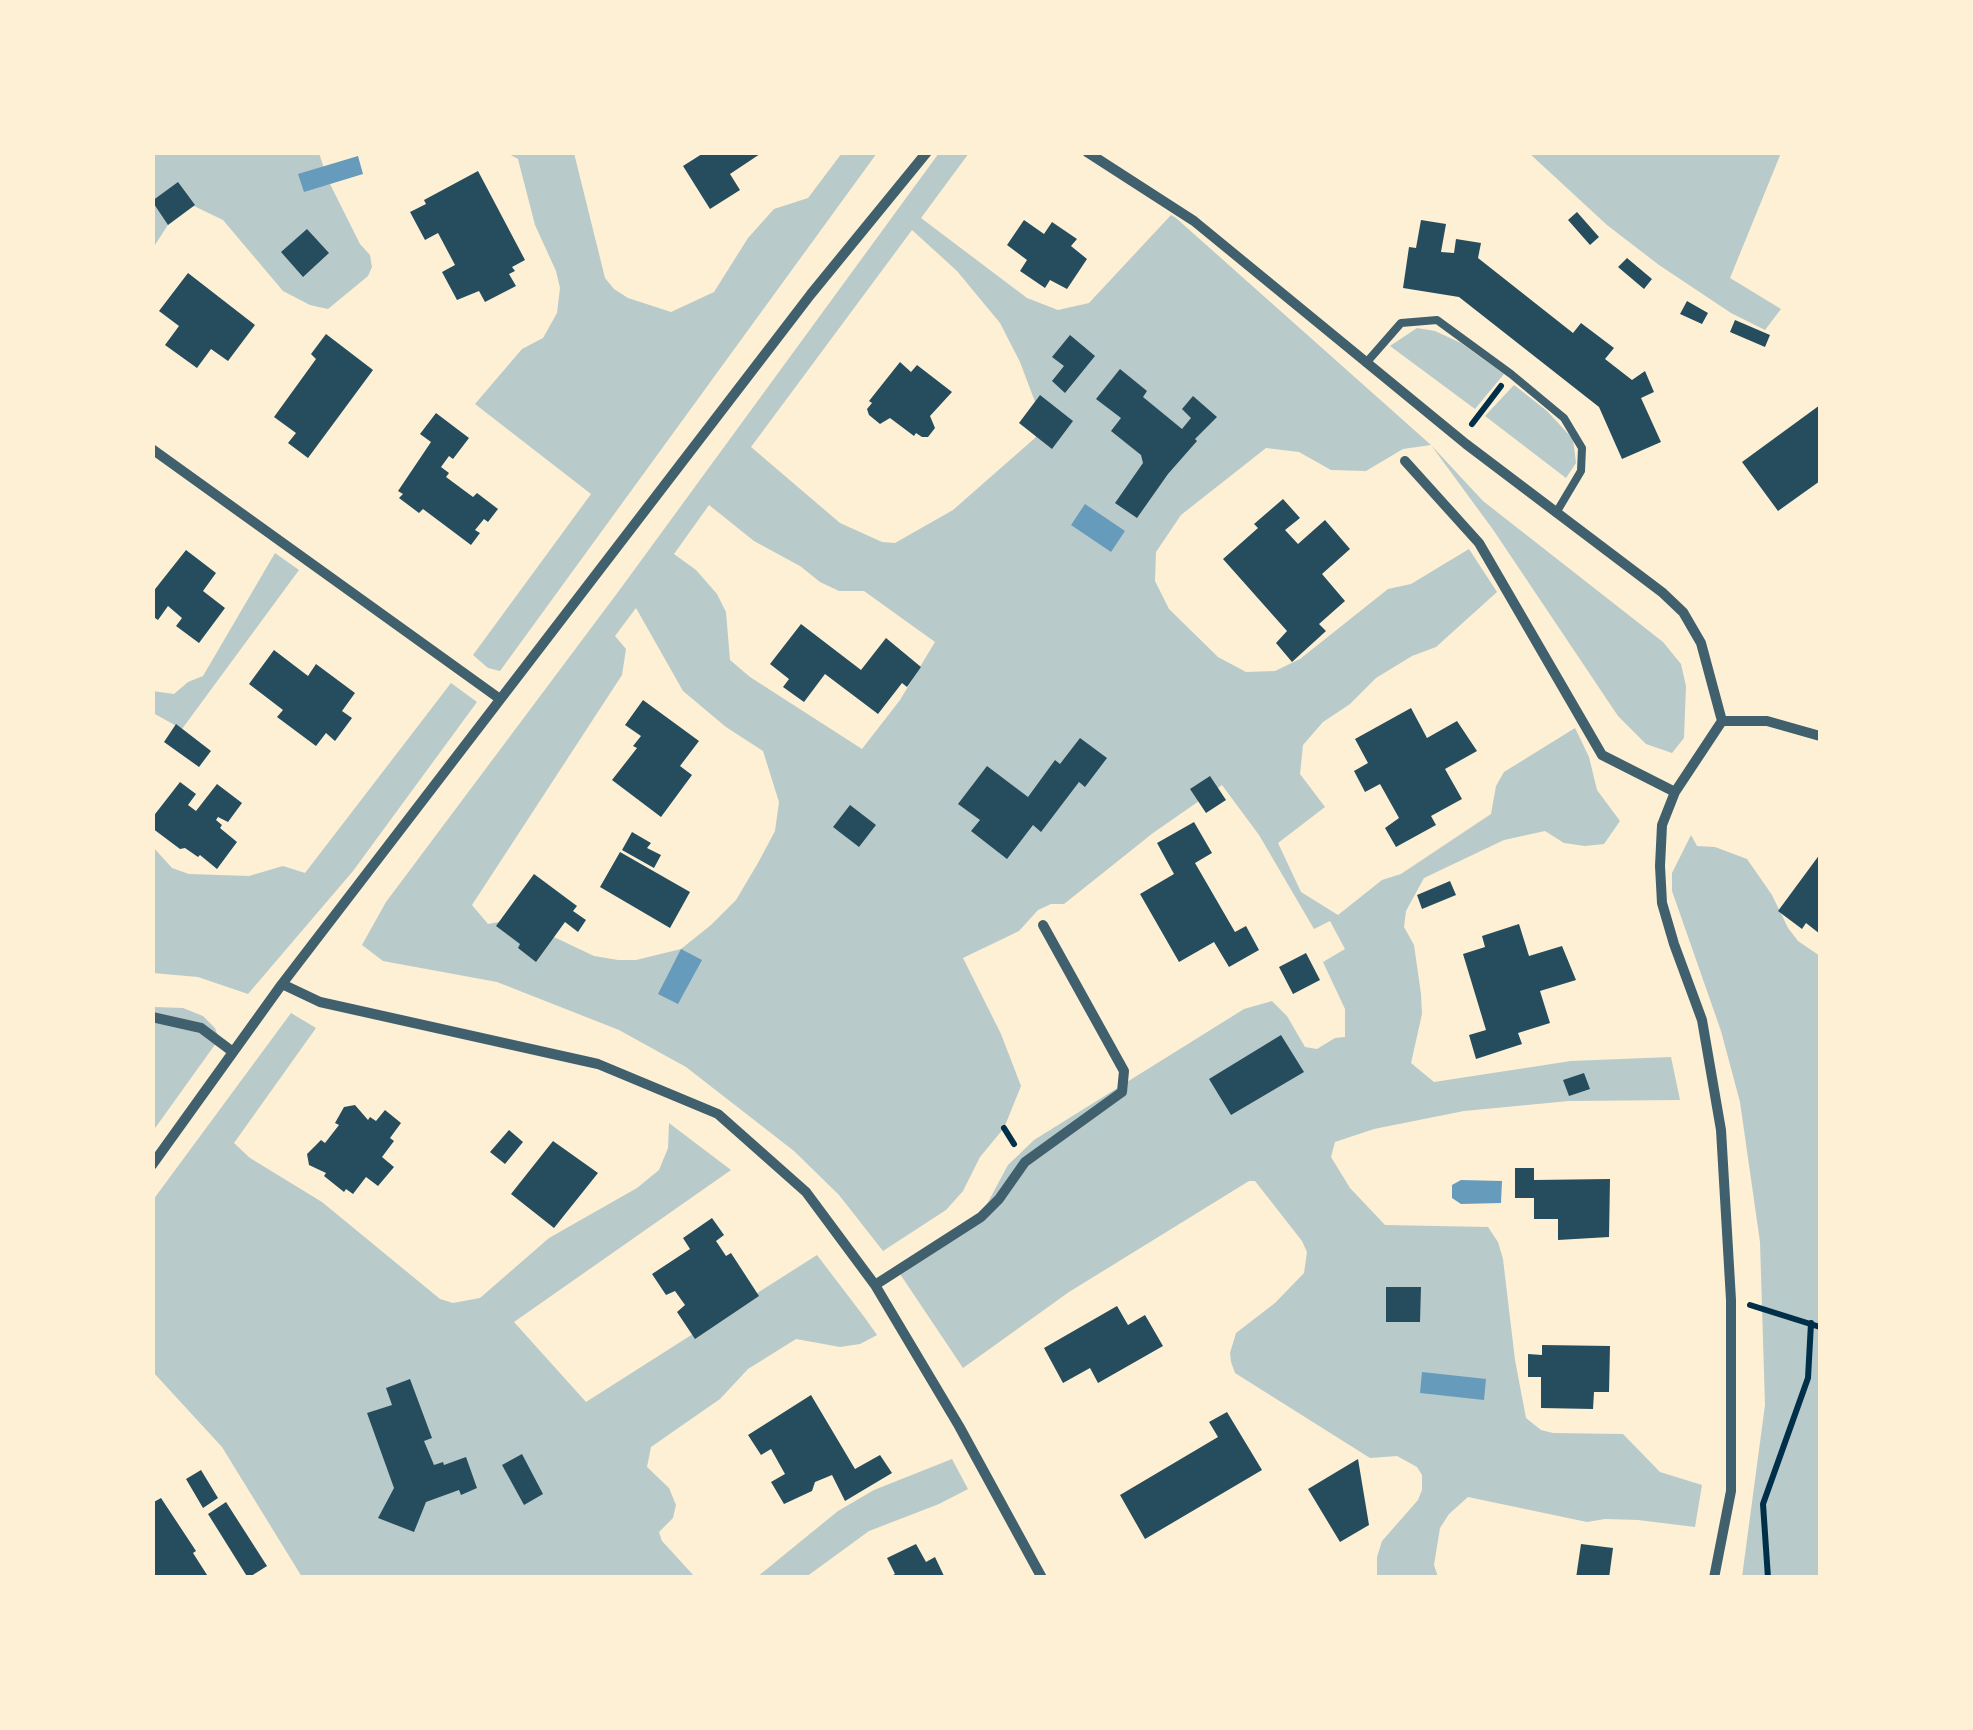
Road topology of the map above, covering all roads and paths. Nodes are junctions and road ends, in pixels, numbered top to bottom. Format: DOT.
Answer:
graph roads {
  1 [pos="927,152"];
  2 [pos="1087,152"];
  3 [pos="1366,364"];
  4 [pos="1511,374"];
  5 [pos="1466,444"];
  6 [pos="152,449"];
  7 [pos="1405,462"];
  8 [pos="1556,514"];
  9 [pos="500,699"];
  10 [pos="1722,720"];
  11 [pos="1820,736"];
  12 [pos="1675,792"];
  13 [pos="1044,924"];
  14 [pos="282,984"];
  15 [pos="152,1018"];
  16 [pos="233,1052"];
  17 [pos="152,1165"];
  18 [pos="874,1285"];
  19 [pos="1731,1300"];
  20 [pos="1811,1323"];
  21 [pos="1820,1327"];
  22 [pos="1042,1578"];
  23 [pos="1714,1578"];
  24 [pos="1768,1578"];
  1 -- 9 [label="street"];
  2 -- 3 [label="street"];
  3 -- 4 [label="lane"];
  3 -- 5 [label="street"];
  4 -- 5 [label="path"];
  4 -- 8 [label="lane"];
  5 -- 8 [label="street"];
  6 -- 9 [label="street"];
  7 -- 12 [label="street"];
  8 -- 10 [label="street"];
  9 -- 14 [label="street"];
  10 -- 11 [label="street"];
  10 -- 12 [label="street"];
  12 -- 19 [label="street"];
  13 -- 18 [label="street"];
  14 -- 16 [label="street"];
  14 -- 18 [label="street"];
  15 -- 16 [label="street"];
  16 -- 17 [label="street"];
  18 -- 22 [label="street"];
  19 -- 20 [label="path"];
  19 -- 23 [label="street"];
  20 -- 21 [label="path"];
  20 -- 24 [label="path"];
}
